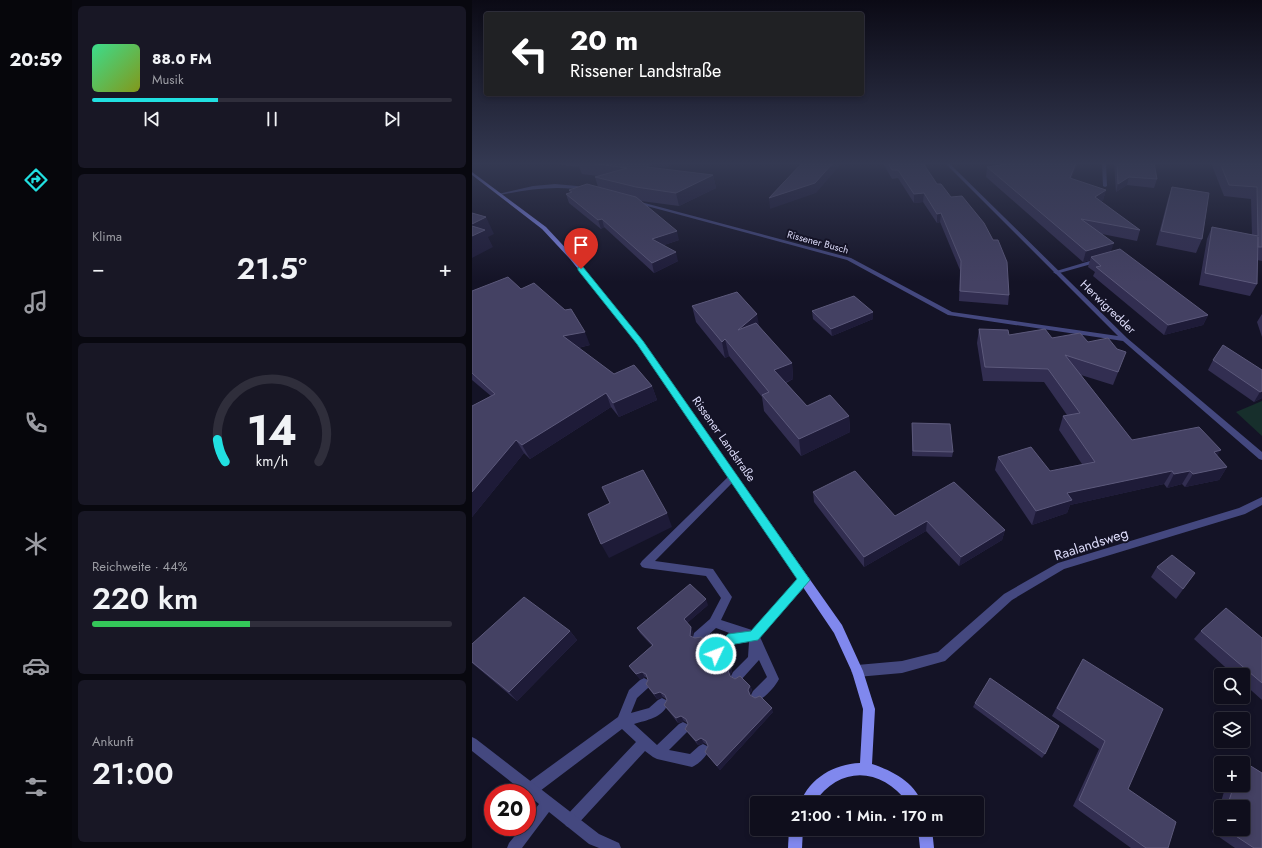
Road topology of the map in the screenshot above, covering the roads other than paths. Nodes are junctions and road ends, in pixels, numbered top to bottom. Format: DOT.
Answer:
graph roads {
  1 [pos="511,203"];
  2 [pos="638,203"];
  3 [pos="986,203"];
  4 [pos="1104,259"];
  5 [pos="1056,272"];
  6 [pos="1125,339"];
  7 [pos="1262,457"];
  8 [pos="733,477"];
  9 [pos="1262,502"];
  10 [pos="804,580"];
  11 [pos="714,623"];
  12 [pos="698,636"];
  13 [pos="754,636"];
  14 [pos="716,654"];
  15 [pos="857,671"];
  16 [pos="737,676"];
  17 [pos="644,684"];
  18 [pos="757,695"];
  19 [pos="662,704"];
  20 [pos="622,721"];
  21 [pos="683,728"];
  22 [pos="645,742"];
  23 [pos="472,743"];
  24 [pos="703,750"];
  25 [pos="657,753"];
  26 [pos="866,768"];
  27 [pos="525,784"];
  28 [pos="536,785"];
  29 [pos="536,793"];
  30 [pos="812,796"];
  31 [pos="910,796"];
  32 [pos="548,803"];
  33 [pos="571,821"];
  34 [pos="796,836"];
  35 [pos="926,836"];
  36 [pos="928,847"];
  37 [pos="514,848"];
  38 [pos="614,848"];
  39 [pos="795,848"];
  1 -- 8 [label="street, Rissener Landstraße"];
  2 -- 6 [label="street, Rissener Busch"];
  3 -- 5 [label="street, Herwigredder"];
  4 -- 5 [label="street"];
  5 -- 6 [label="street, Herwigredder"];
  6 -- 7 [label="street, Herwigredder"];
  8 -- 10 [label="street, Rissener Landstraße"];
  8 -- 11 [label="street"];
  9 -- 15 [label="street, Raalandsweg"];
  10 -- 13 [label="street"];
  10 -- 15 [label="street, Rissener Landstraße"];
  11 -- 12 [label="street"];
  11 -- 13 [label="street"];
  13 -- 14 [label="street"];
  13 -- 16 [label="street"];
  13 -- 18 [label="street"];
  15 -- 26 [label="street, Rissener Landstraße"];
  17 -- 20 [label="street"];
  19 -- 20 [label="street"];
  20 -- 22 [label="street"];
  20 -- 28 [label="street"];
  21 -- 25 [label="street"];
  22 -- 25 [label="street"];
  22 -- 33 [label="street"];
  23 -- 27 [label="street"];
  24 -- 25 [label="street"];
  26 -- 30 [label="street"];
  26 -- 31 [label="street"];
  29 -- 32 [label="street"];
  32 -- 33 [label="street"];
  32 -- 37 [label="street"];
  33 -- 38 [label="street"];
  34 -- 39 [label="street"];
  35 -- 36 [label="street"];
}
